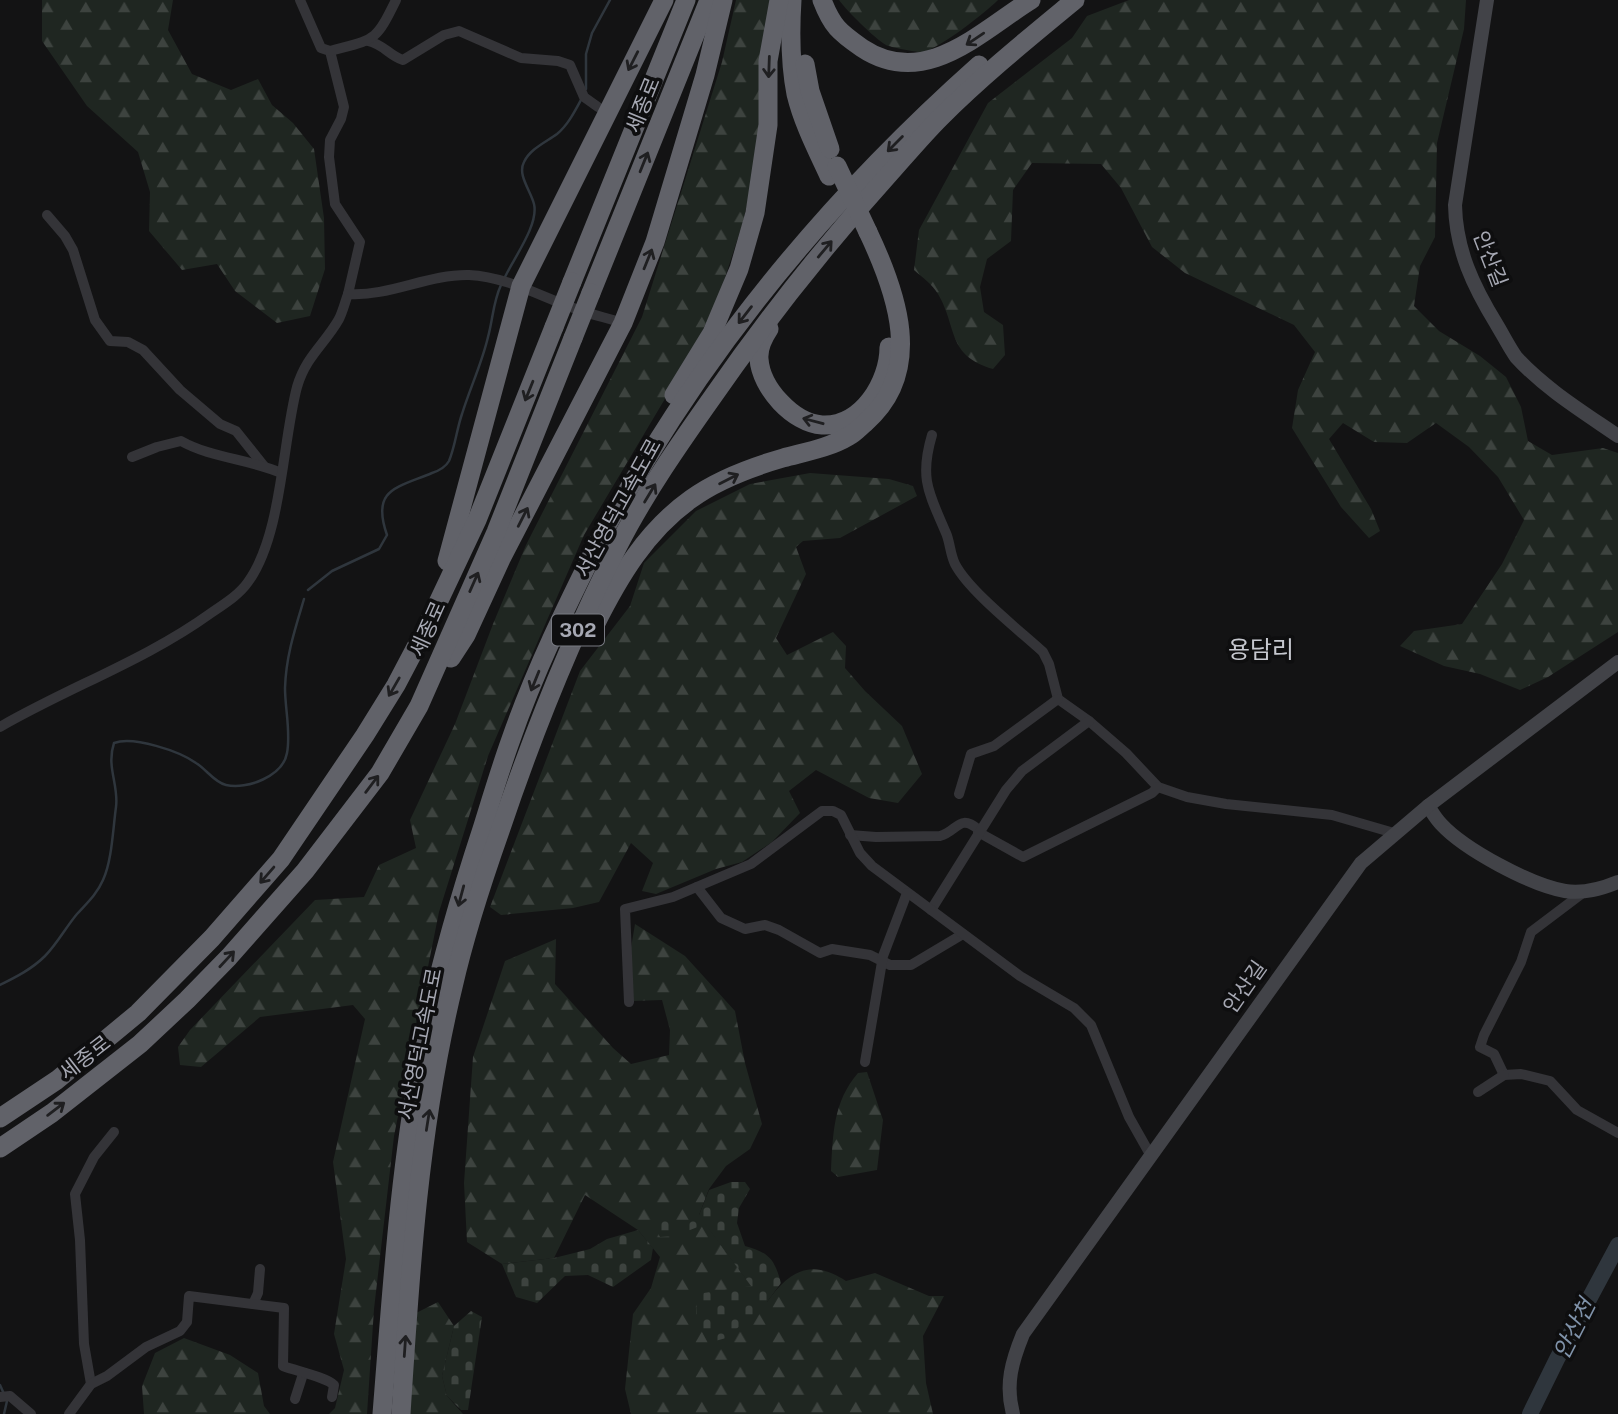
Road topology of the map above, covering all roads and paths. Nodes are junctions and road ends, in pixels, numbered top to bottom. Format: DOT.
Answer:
graph roads {
  1 [pos="300,0"];
  2 [pos="396,0"];
  3 [pos="664,0"];
  4 [pos="686,0"];
  5 [pos="709,0"];
  6 [pos="723,0"];
  7 [pos="779,0"];
  8 [pos="792,0"];
  9 [pos="804,0"];
  10 [pos="822,0"];
  11 [pos="1031,0"];
  12 [pos="1054,0"];
  13 [pos="1075,0"];
  14 [pos="1487,0"];
  15 [pos="368,41"];
  16 [pos="330,51"];
  17 [pos="598,107"];
  18 [pos="833,171"];
  19 [pos="47,215"];
  20 [pos="863,234"];
  21 [pos="800,277"];
  22 [pos="515,285"];
  23 [pos="348,294"];
  24 [pos="623,323"];
  25 [pos="933,435"];
  26 [pos="1618,436"];
  27 [pos="132,457"];
  28 [pos="264,466"];
  29 [pos="281,473"];
  30 [pos="601,535"];
  31 [pos="426,628"];
  32 [pos="1618,662"];
  33 [pos="1058,699"];
  34 [pos="419,706"];
  35 [pos="1089,721"];
  36 [pos="0,727"];
  37 [pos="1157,787"];
  38 [pos="959,794"];
  39 [pos="1428,807"];
  40 [pos="979,831"];
  41 [pos="1394,834"];
  42 [pos="850,835"];
  43 [pos="1618,882"];
  44 [pos="482,883"];
  45 [pos="697,887"];
  46 [pos="1584,892"];
  47 [pos="907,893"];
  48 [pos="931,910"];
  49 [pos="963,934"];
  50 [pos="882,960"];
  51 [pos="629,1002"];
  52 [pos="864,1062"];
  53 [pos="1504,1075"];
  54 [pos="1478,1092"];
  55 [pos="0,1118"];
  56 [pos="114,1132"];
  57 [pos="1618,1133"];
  58 [pos="0,1148"];
  59 [pos="1151,1156"];
  60 [pos="260,1269"];
  61 [pos="253,1304"];
  62 [pos="303,1374"];
  63 [pos="90,1384"];
  64 [pos="5,1396"];
  65 [pos="332,1397"];
  66 [pos="295,1399"];
  67 [pos="31,1414"];
  68 [pos="69,1414"];
  69 [pos="382,1414"];
  70 [pos="401,1414"];
  71 [pos="1013,1414"];
  1 -- 16 [label="street"];
  2 -- 15 [label="street"];
  3 -- 22 [label="highway, one-way"];
  4 -- 31 [label="highway, 세종로, one-way, bridge"];
  34 -- 5 [label="highway, 세종로, one-way, bridge"];
  24 -- 6 [label="highway, one-way"];
  7 -- 30 [label="highway, one-way"];
  8 -- 18 [label="highway"];
  9 -- 18 [label="highway"];
  11 -- 10 [label="highway, one-way"];
  12 -- 30 [label="highway, 서산영덕고속도로 / 302, one-way"];
  21 -- 13 [label="highway, 서산영덕고속도로 / 302, one-way"];
  14 -- 26 [label="street, 안산길"];
  15 -- 16 [label="street"];
  15 -- 17 [label="street"];
  16 -- 23 [label="street"];
  18 -- 20 [label="highway, bridge"];
  19 -- 28 [label="street"];
  20 -- 21 [label="highway, one-way"];
  44 -- 20 [label="highway, one-way"];
  44 -- 21 [label="highway, 서산영덕고속도로 / 302, one-way"];
  22 -- 23 [label="street"];
  22 -- 24 [label="street"];
  22 -- 31 [label="highway"];
  23 -- 29 [label="street"];
  34 -- 24 [label="highway, one-way"];
  25 -- 33 [label="street"];
  27 -- 28 [label="street"];
  28 -- 29 [label="street"];
  29 -- 36 [label="street"];
  30 -- 69 [label="highway, 서산영덕고속도로 / 302, one-way"];
  31 -- 55 [label="highway, 세종로, one-way"];
  32 -- 39 [label="street, 안산길"];
  33 -- 35 [label="street"];
  33 -- 38 [label="street"];
  58 -- 34 [label="highway, 세종로, one-way"];
  35 -- 37 [label="street"];
  35 -- 40 [label="street"];
  37 -- 40 [label="street"];
  37 -- 41 [label="street"];
  39 -- 41 [label="street, 안산길"];
  39 -- 46 [label="street"];
  40 -- 42 [label="street"];
  40 -- 48 [label="street"];
  41 -- 59 [label="street, 안산길"];
  42 -- 45 [label="street"];
  42 -- 47 [label="street"];
  43 -- 46 [label="street"];
  70 -- 44 [label="highway, 서산영덕고속도로 / 302, one-way"];
  45 -- 50 [label="street"];
  45 -- 51 [label="street"];
  46 -- 53 [label="street"];
  47 -- 48 [label="street"];
  47 -- 50 [label="street"];
  48 -- 49 [label="street"];
  49 -- 50 [label="street"];
  49 -- 59 [label="street"];
  50 -- 52 [label="street"];
  53 -- 54 [label="street"];
  53 -- 57 [label="street"];
  56 -- 63 [label="street"];
  59 -- 71 [label="street, 안산길"];
  60 -- 61 [label="street"];
  61 -- 62 [label="street"];
  61 -- 63 [label="street"];
  62 -- 65 [label="street"];
  62 -- 66 [label="street"];
  63 -- 68 [label="street"];
  64 -- 67 [label="street"];
}
